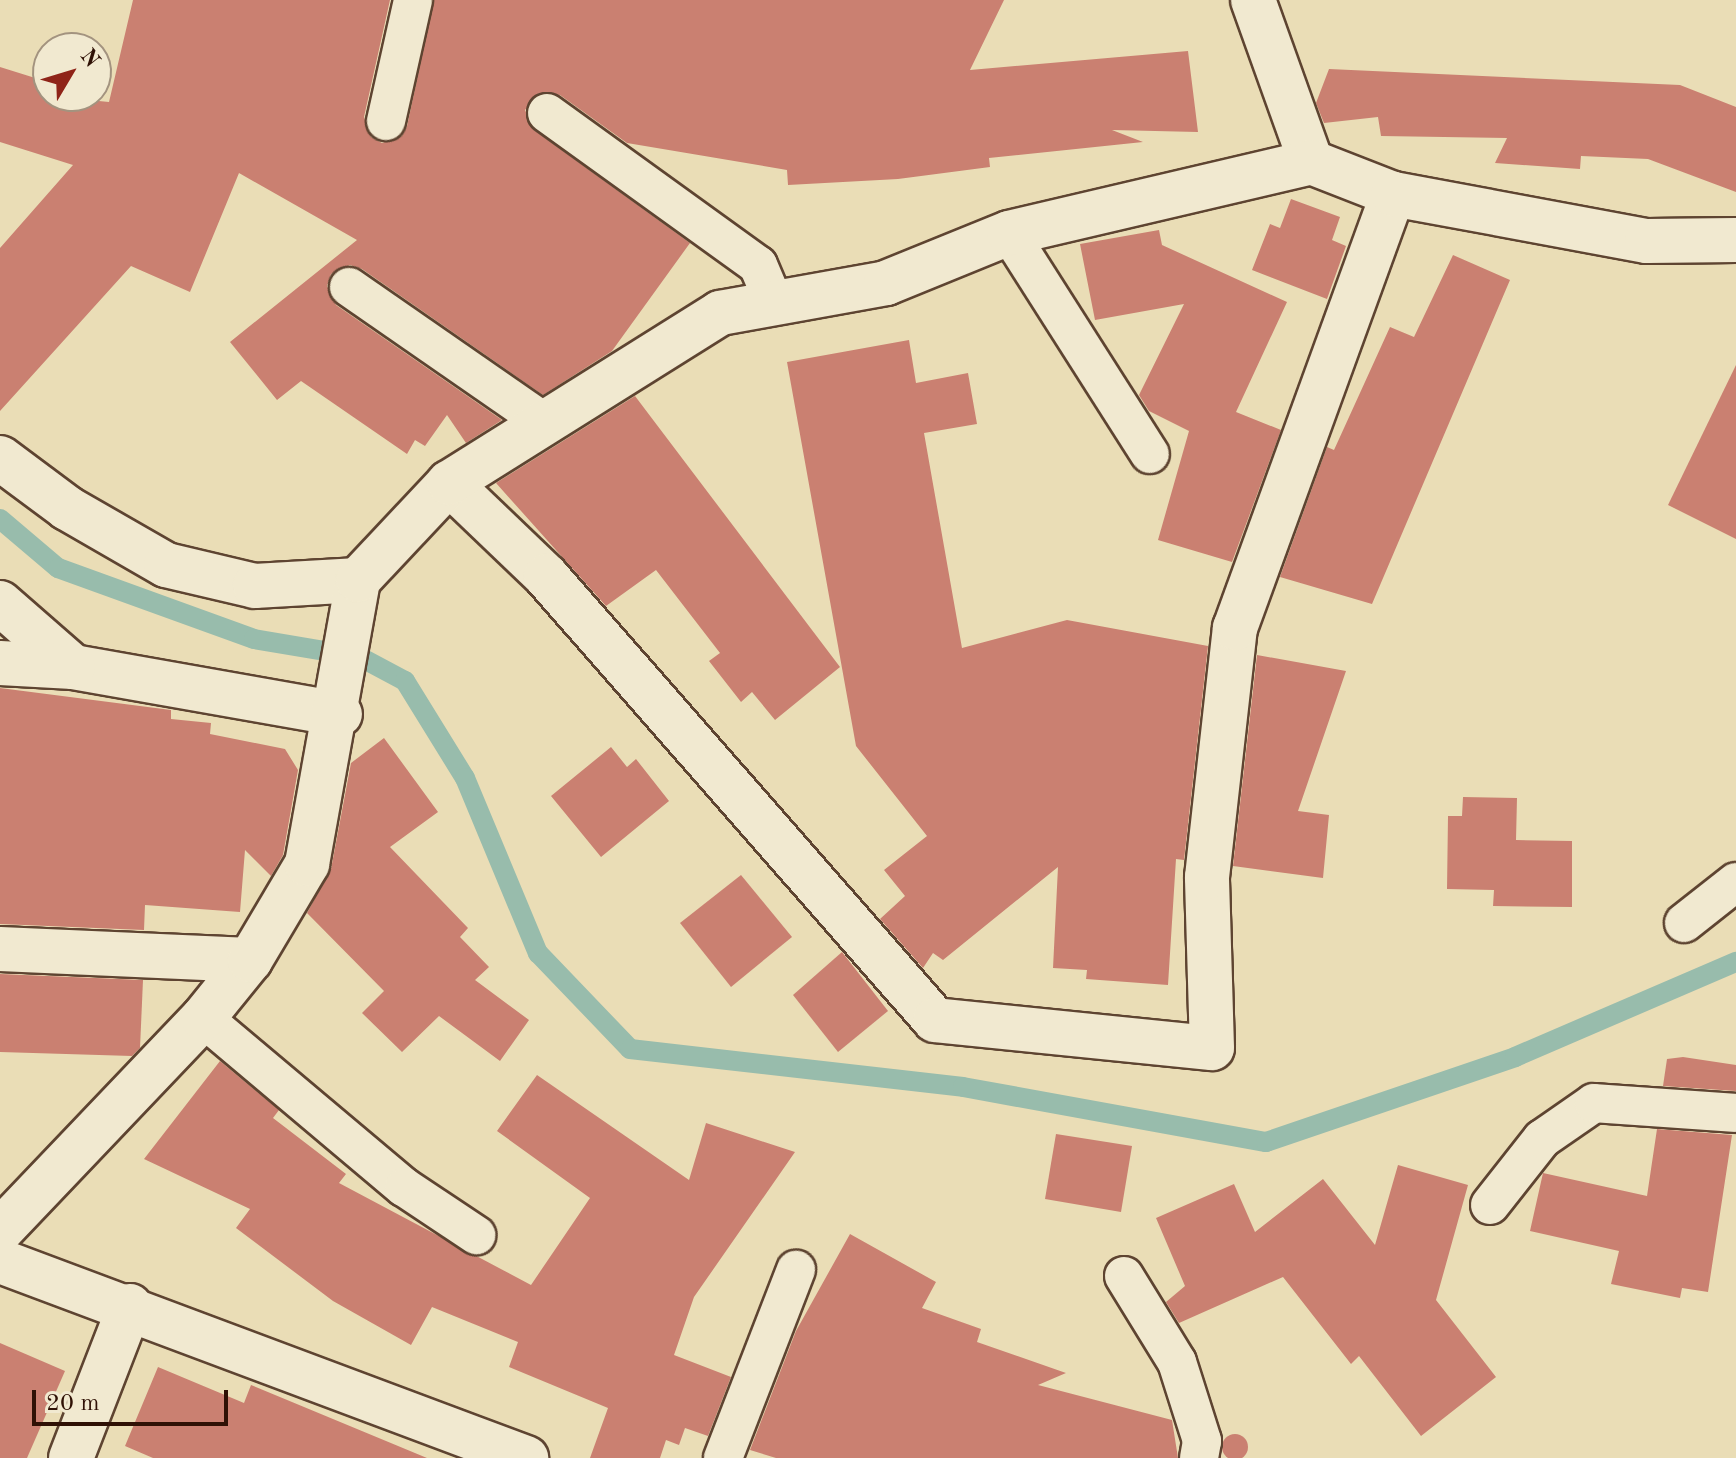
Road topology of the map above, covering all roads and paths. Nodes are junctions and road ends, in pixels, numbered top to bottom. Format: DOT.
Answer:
graph roads {
  1 [pos="413,0"];
  2 [pos="1253,0"];
  3 [pos="547,113"];
  4 [pos="386,121"];
  5 [pos="1311,162"];
  6 [pos="1393,194"];
  7 [pos="1009,233"];
  8 [pos="1736,240"];
  9 [pos="349,287"];
  10 [pos="772,298"];
  11 [pos="541,420"];
  12 [pos="1150,454"];
  13 [pos="0,458"];
  14 [pos="449,483"];
  15 [pos="356,594"];
  16 [pos="0,603"];
  17 [pos="0,663"];
  18 [pos="73,667"];
  19 [pos="342,698"];
  20 [pos="1736,882"];
  21 [pos="1684,923"];
  22 [pos="0,949"];
  23 [pos="250,960"];
  24 [pos="203,1018"];
  25 [pos="1736,1113"];
  26 [pos="1490,1205"];
  27 [pos="0,1231"];
  28 [pos="476,1235"];
  29 [pos="0,1261"];
  30 [pos="796,1270"];
  31 [pos="1124,1276"];
  32 [pos="130,1306"];
  33 [pos="513,1456"];
  34 [pos="71,1458"];
  35 [pos="723,1458"];
  36 [pos="1199,1458"];
  1 -- 4 [label="lane"];
  2 -- 5 [label="street"];
  3 -- 10 [label="lane"];
  5 -- 6 [label="street"];
  5 -- 7 [label="street"];
  6 -- 8 [label="street"];
  6 -- 14 [label="street"];
  7 -- 10 [label="street"];
  7 -- 12 [label="lane"];
  9 -- 11 [label="lane"];
  10 -- 11 [label="street"];
  11 -- 14 [label="street"];
  13 -- 15 [label="street"];
  14 -- 15 [label="street"];
  15 -- 19 [label="street"];
  16 -- 18 [label="street"];
  17 -- 18 [label="street"];
  18 -- 19 [label="street"];
  19 -- 23 [label="street"];
  20 -- 21 [label="lane"];
  22 -- 23 [label="street"];
  23 -- 24 [label="street"];
  24 -- 27 [label="street"];
  24 -- 28 [label="lane"];
  25 -- 26 [label="lane"];
  29 -- 32 [label="street"];
  30 -- 35 [label="lane"];
  31 -- 36 [label="lane"];
  32 -- 33 [label="street"];
  32 -- 34 [label="street"];
}
